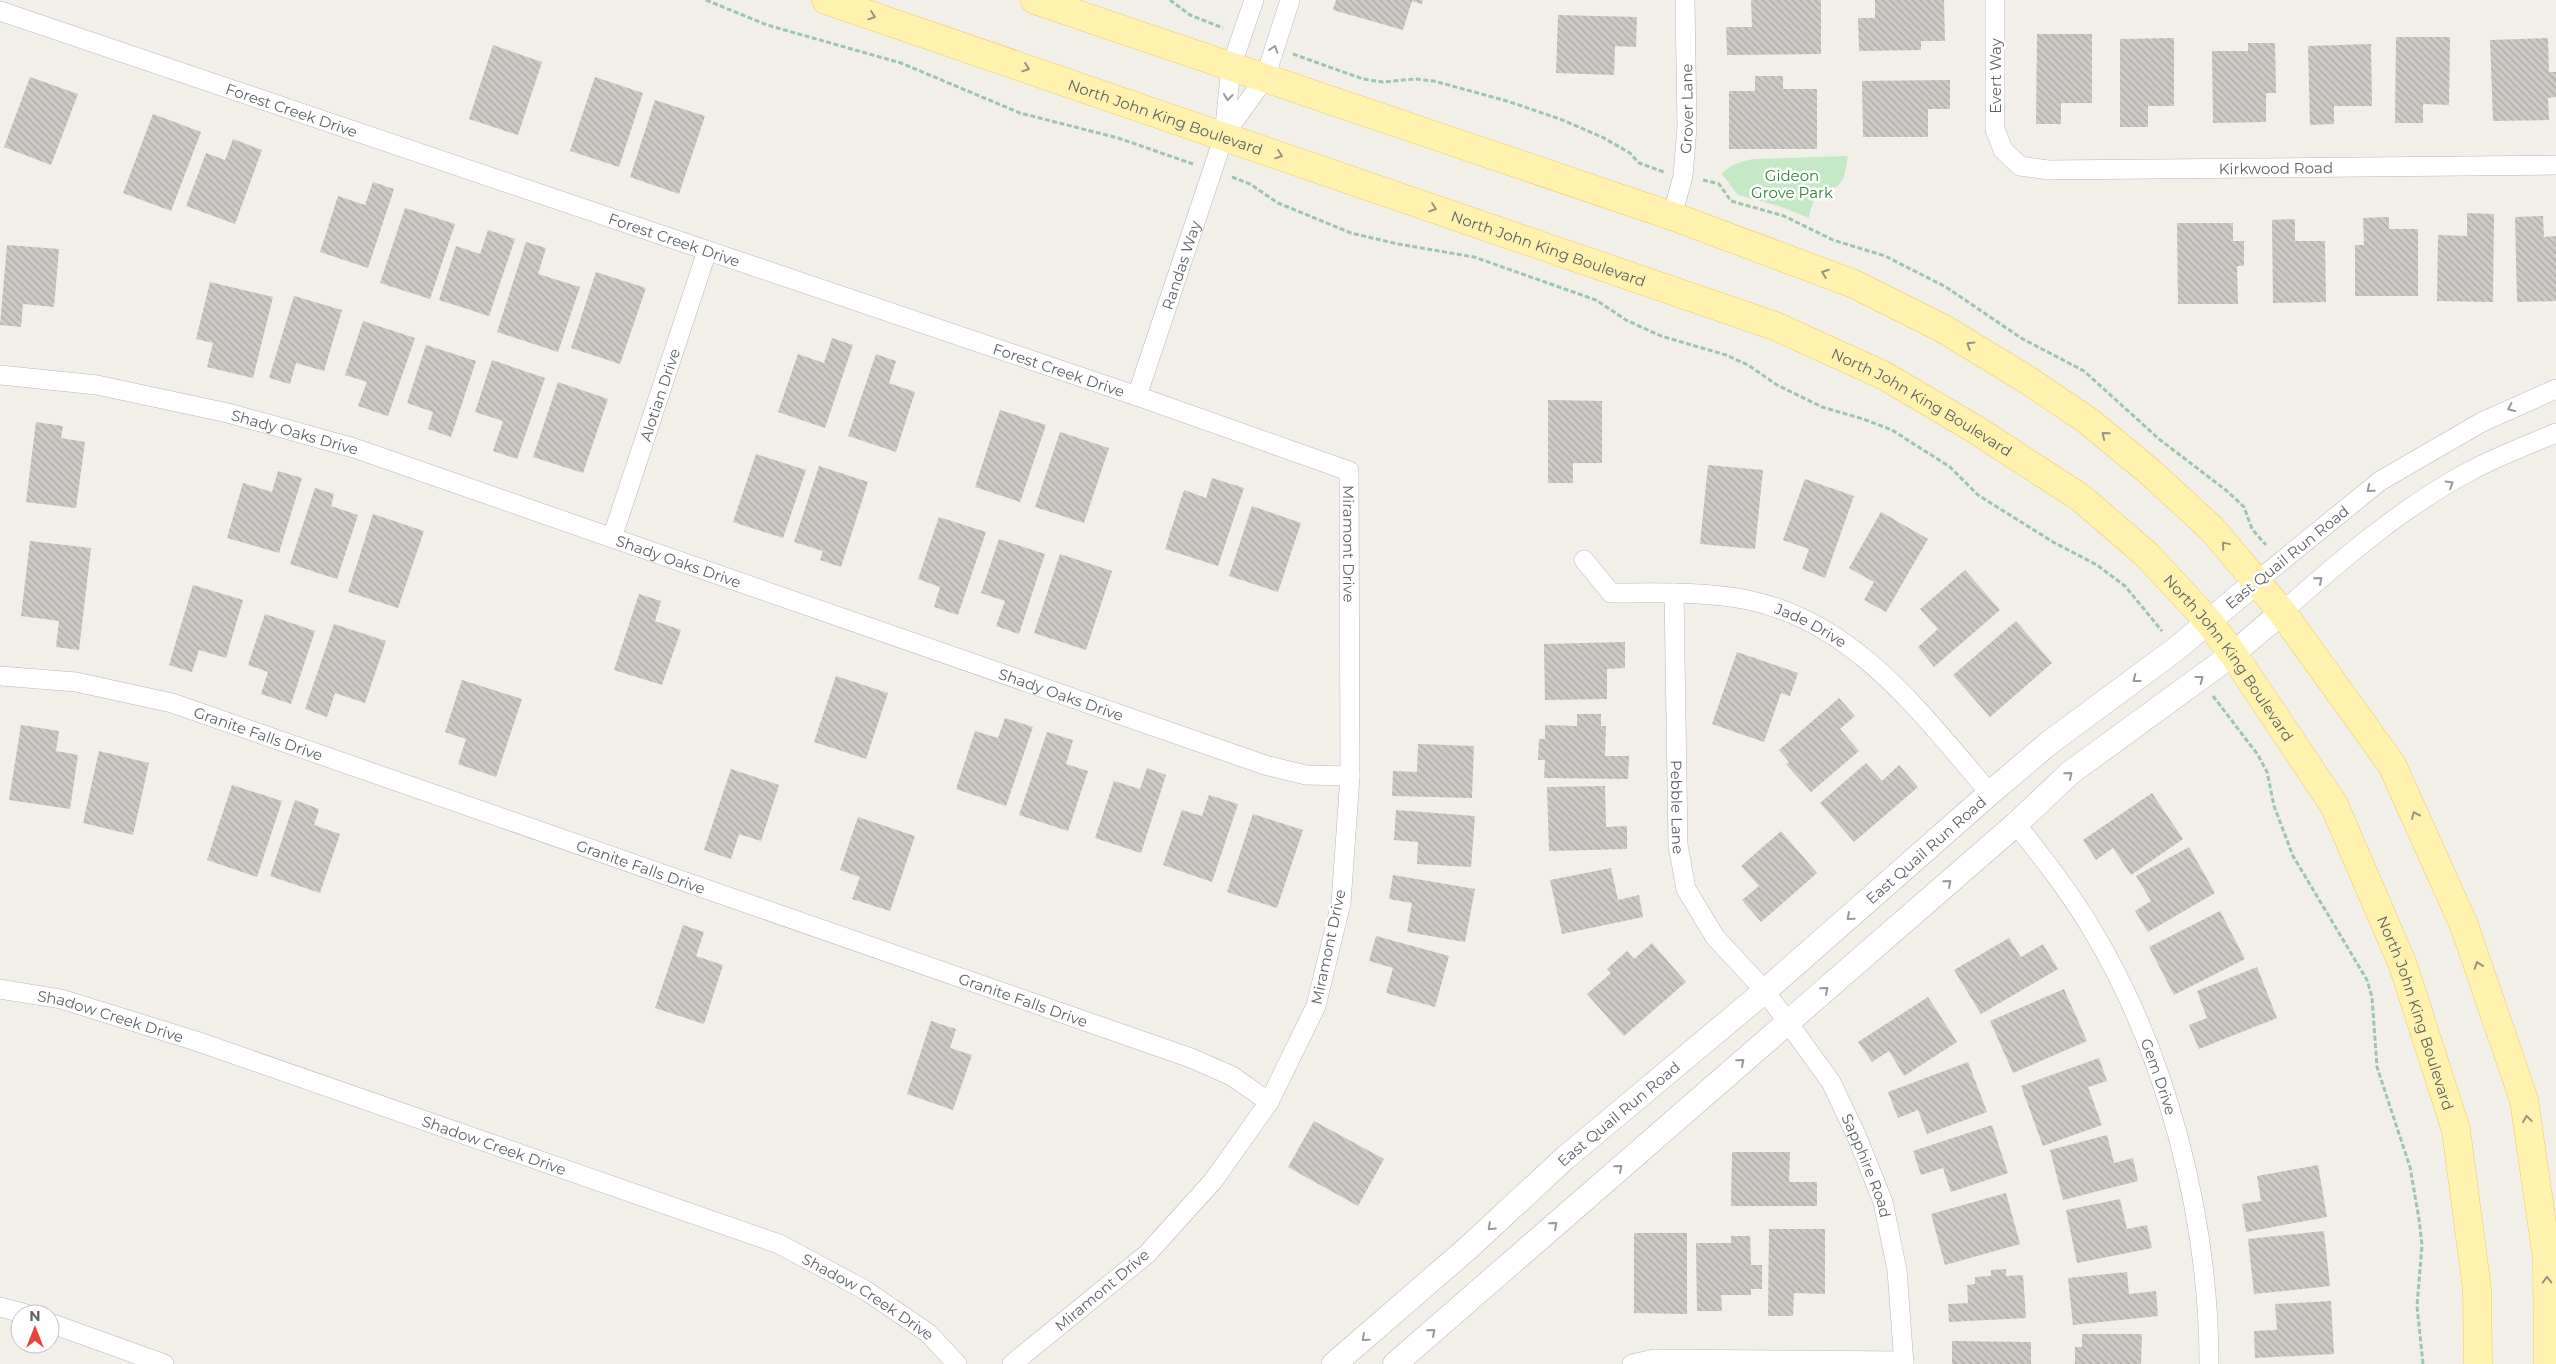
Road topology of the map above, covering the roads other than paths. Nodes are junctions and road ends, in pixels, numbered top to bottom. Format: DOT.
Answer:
graph roads {
  1 [pos="826,0"];
  2 [pos="1036,0"];
  3 [pos="1254,0"];
  4 [pos="1290,0"];
  5 [pos="1685,0"];
  6 [pos="1995,0"];
  7 [pos="0,11"];
  8 [pos="1231,67"];
  9 [pos="1265,78"];
  10 [pos="1224,136"];
  11 [pos="2003,150"];
  12 [pos="2556,164"];
  13 [pos="1672,216"];
  14 [pos="707,251"];
  15 [pos="0,375"];
  16 [pos="2556,389"];
  17 [pos="1137,396"];
  18 [pos="2556,433"];
  19 [pos="1349,472"];
  20 [pos="612,538"];
  21 [pos="1584,560"];
  22 [pos="2256,582"];
  23 [pos="1674,593"];
  24 [pos="2282,612"];
  25 [pos="2209,622"];
  26 [pos="2233,654"];
  27 [pos="0,676"];
  28 [pos="1350,776"];
  29 [pos="1990,794"];
  30 [pos="2016,824"];
  31 [pos="0,989"];
  32 [pos="1765,991"];
  33 [pos="1788,1022"];
  34 [pos="1269,1102"];
  35 [pos="60,1327"];
  36 [pos="1904,1363"];
  37 [pos="164,1364"];
  38 [pos="957,1364"];
  39 [pos="1012,1364"];
  40 [pos="1334,1364"];
  41 [pos="1396,1364"];
  42 [pos="1632,1364"];
  43 [pos="2209,1364"];
  44 [pos="2478,1364"];
  45 [pos="2548,1364"];
  1 -- 10 [label="main road, North John King Boulevard, one-way"];
  2 -- 8 [label="main road"];
  3 -- 8 [label="street, Randas Way"];
  9 -- 4 [label="street, Randas Way, one-way"];
  5 -- 13 [label="street, Grover Lane"];
  6 -- 11 [label="street, Evert Way"];
  7 -- 14 [label="street, Forest Creek Drive"];
  8 -- 9 [label="main road"];
  8 -- 10 [label="street, Randas Way, one-way"];
  9 -- 10 [label="street, Randas Way"];
  9 -- 13 [label="main road"];
  10 -- 17 [label="street, Randas Way"];
  10 -- 25 [label="main road, North John King Boulevard, one-way"];
  11 -- 12 [label="street, Kirkwood Road"];
  22 -- 13 [label="main road, one-way"];
  14 -- 17 [label="street, Forest Creek Drive"];
  14 -- 20 [label="street, Alotian Drive"];
  15 -- 20 [label="street, Shady Oaks Drive"];
  16 -- 22 [label="street, East Quail Run Road, one-way"];
  17 -- 19 [label="street, Forest Creek Drive"];
  24 -- 18 [label="street, one-way"];
  19 -- 28 [label="street, Miramont Drive"];
  20 -- 28 [label="street, Shady Oaks Drive"];
  21 -- 23 [label="street, Jade Drive"];
  22 -- 24 [label="main road"];
  22 -- 25 [label="street, East Quail Run Road"];
  23 -- 29 [label="street, Jade Drive"];
  23 -- 32 [label="street, Pebble Lane"];
  24 -- 26 [label="street"];
  45 -- 24 [label="main road, one-way"];
  25 -- 26 [label="main road, North John King Boulevard"];
  25 -- 29 [label="street, East Quail Run Road, one-way"];
  30 -- 26 [label="street, one-way"];
  26 -- 44 [label="main road, North John King Boulevard"];
  27 -- 34 [label="street, Granite Falls Drive"];
  28 -- 34 [label="street, Miramont Drive"];
  29 -- 32 [label="street, East Quail Run Road, one-way"];
  33 -- 30 [label="street, one-way"];
  30 -- 43 [label="street, Gem Drive"];
  31 -- 38 [label="street, Shadow Creek Drive"];
  32 -- 33 [label="street, Sapphire Road"];
  32 -- 40 [label="street, East Quail Run Road, one-way"];
  33 -- 36 [label="street, Sapphire Road"];
  41 -- 33 [label="street, one-way"];
  34 -- 39 [label="street, Miramont Drive"];
  35 -- 37 [label="street"];
  36 -- 42 [label="street"];
}
